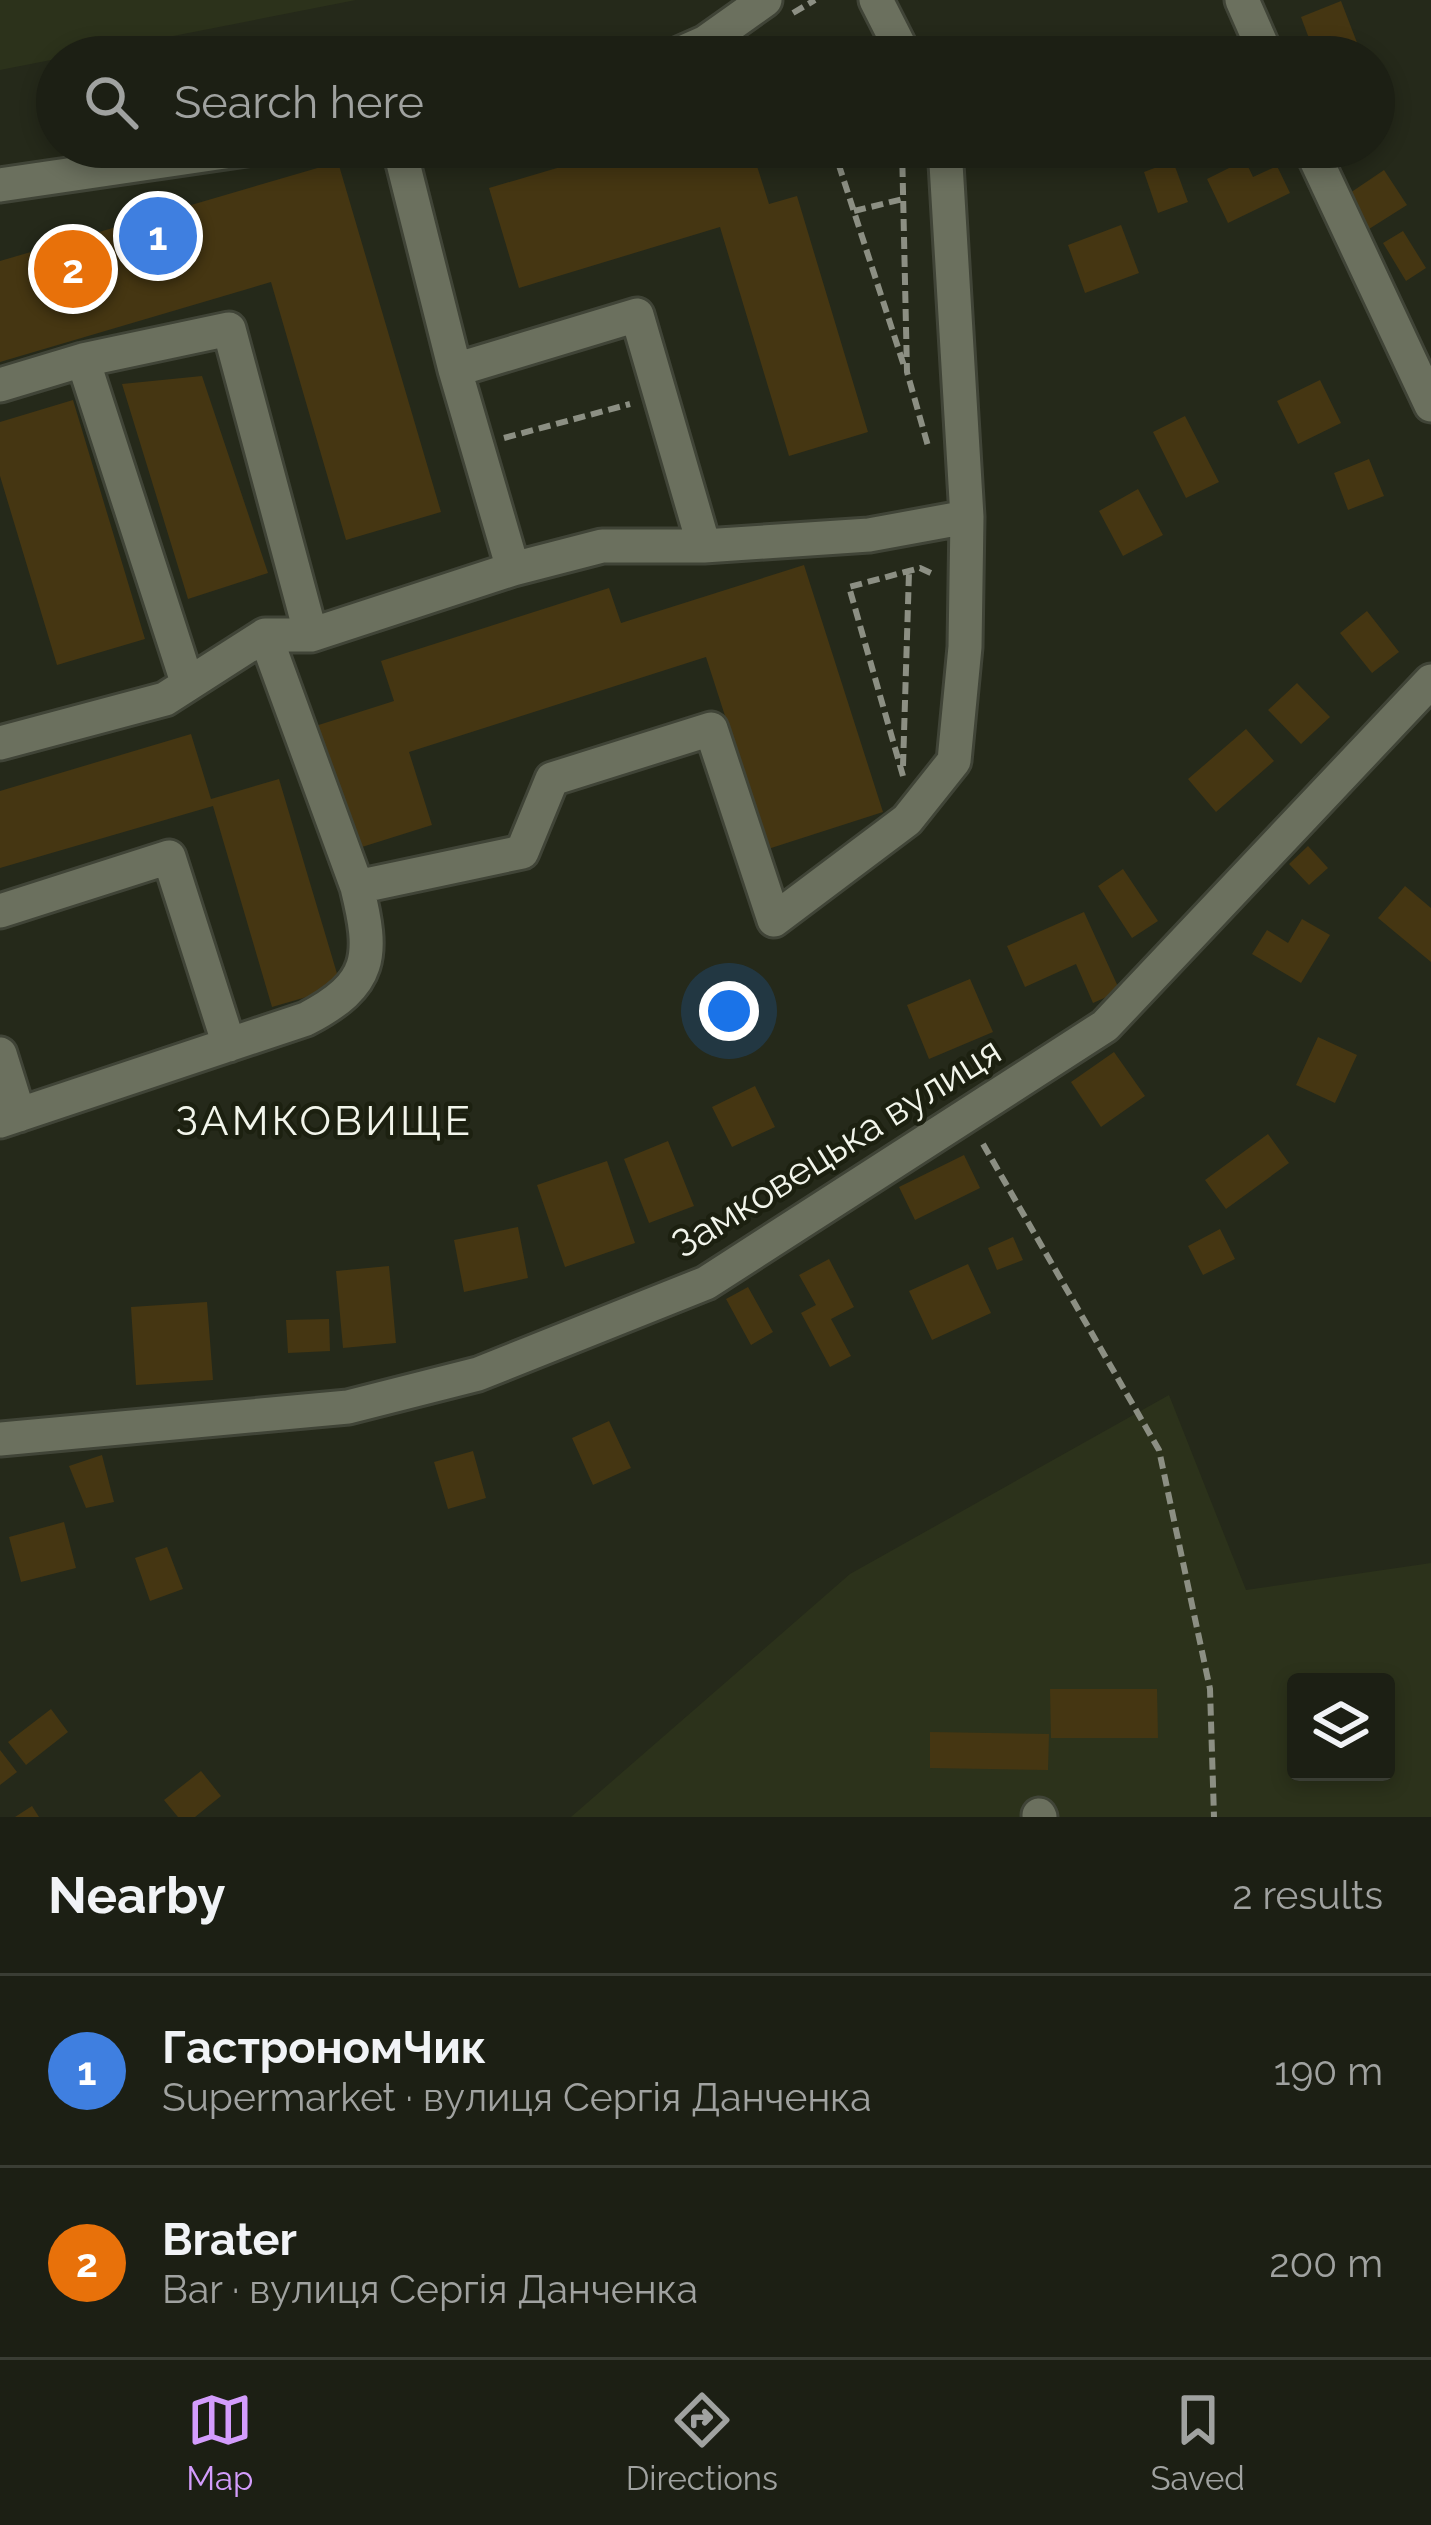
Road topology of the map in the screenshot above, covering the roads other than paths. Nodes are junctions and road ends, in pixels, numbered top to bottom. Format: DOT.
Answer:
graph roads {
  1 [pos="765,0"];
  2 [pos="877,0"];
  3 [pos="1242,0"];
  4 [pos="714,36"];
  5 [pos="894,36"];
  6 [pos="1258,36"];
  7 [pos="116,168"];
  8 [pos="405,168"];
  9 [pos="947,168"];
  10 [pos="1320,168"];
  11 [pos="0,185"];
  12 [pos="83,360"];
  13 [pos="455,370"];
  14 [pos="0,385"];
  15 [pos="1431,405"];
  16 [pos="967,517"];
  17 [pos="704,546"];
  18 [pos="513,569"];
  19 [pos="266,635"];
  20 [pos="311,635"];
  21 [pos="1431,681"];
  22 [pos="187,682"];
  23 [pos="0,743"];
  24 [pos="357,887"];
  25 [pos="0,910"];
  26 [pos="229,1045"];
  27 [pos="0,1054"];
  28 [pos="9,1118"];
  29 [pos="0,1438"];
  1 -- 4 [label="street"];
  2 -- 5 [label="street"];
  3 -- 6 [label="street"];
  7 -- 11 [label="street"];
  8 -- 13 [label="street"];
  9 -- 16 [label="street"];
  10 -- 15 [label="street"];
  12 -- 14 [label="street"];
  12 -- 20 [label="street"];
  12 -- 22 [label="street"];
  13 -- 17 [label="street"];
  13 -- 18 [label="street"];
  16 -- 17 [label="street"];
  16 -- 24 [label="street"];
  17 -- 18 [label="street"];
  18 -- 20 [label="street"];
  19 -- 20 [label="street"];
  19 -- 22 [label="street"];
  19 -- 24 [label="street"];
  21 -- 29 [label="street, Замковецька вулиця"];
  22 -- 23 [label="street"];
  24 -- 26 [label="street"];
  25 -- 26 [label="street"];
  26 -- 28 [label="street"];
  27 -- 28 [label="street"];
}
